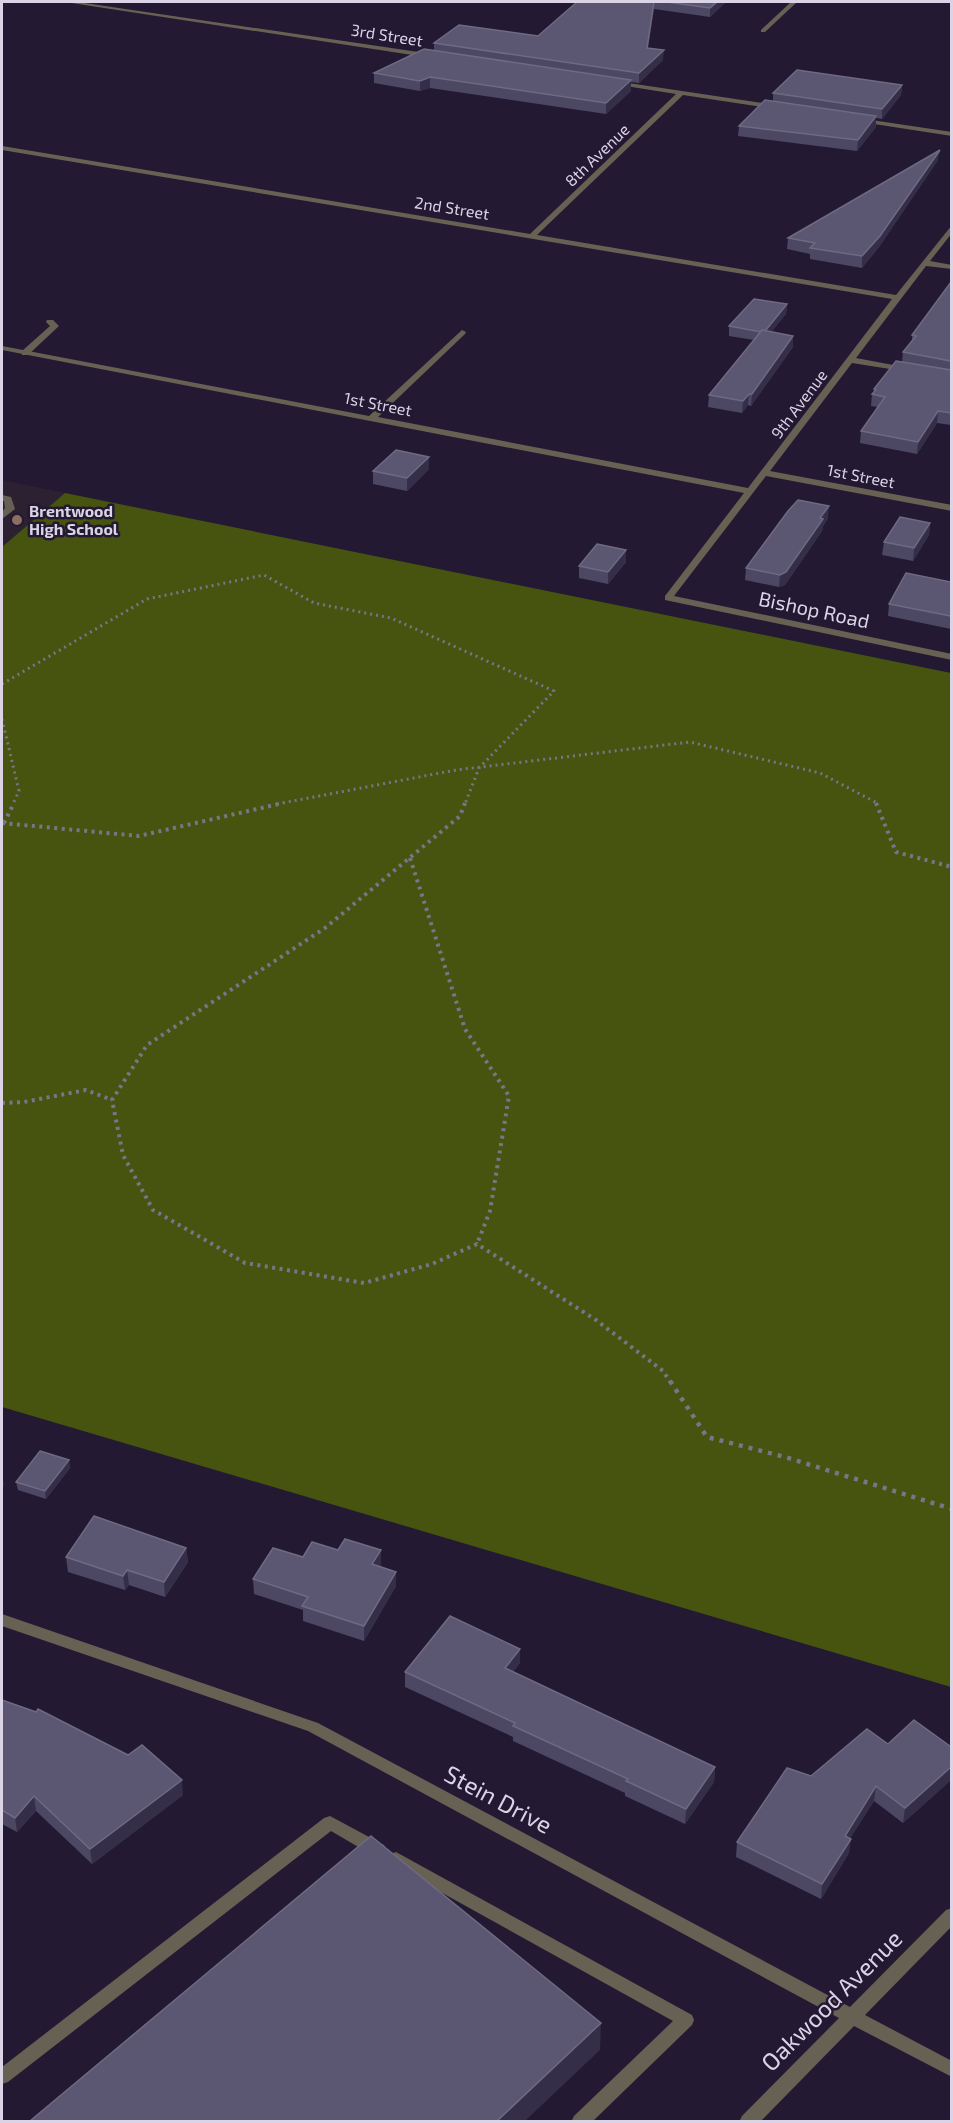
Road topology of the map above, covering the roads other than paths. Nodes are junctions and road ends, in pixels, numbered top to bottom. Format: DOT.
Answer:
graph roads {
  1 [pos="68,2"];
  2 [pos="794,2"];
  3 [pos="763,30"];
  4 [pos="438,57"];
  5 [pos="611,83"];
  6 [pos="681,93"];
  7 [pos="787,109"];
  8 [pos="857,120"];
  9 [pos="951,134"];
  10 [pos="2,148"];
  11 [pos="951,227"];
  12 [pos="532,236"];
  13 [pos="924,263"];
  14 [pos="951,267"];
  15 [pos="898,298"];
  16 [pos="50,322"];
  17 [pos="462,332"];
  18 [pos="2,348"];
  19 [pos="26,353"];
  20 [pos="851,360"];
  21 [pos="919,372"];
  22 [pos="372,418"];
  23 [pos="765,473"];
  24 [pos="750,490"];
  25 [pos="2,498"];
  26 [pos="951,508"];
  27 [pos="2,516"];
  28 [pos="668,598"];
  29 [pos="951,657"];
  30 [pos="2,1620"];
  31 [pos="951,1915"];
  32 [pos="850,2016"];
  33 [pos="951,2070"];
  34 [pos="2,2077"];
  35 [pos="580,2121"];
  36 [pos="748,2121"];
  1 -- 4 [label="street, 3rd Street"];
  2 -- 3 [label="street"];
  5 -- 6 [label="street"];
  6 -- 7 [label="street"];
  6 -- 12 [label="street, 8th Avenue"];
  8 -- 9 [label="street"];
  10 -- 12 [label="street, 2nd Street"];
  11 -- 13 [label="street, 9th Avenue"];
  12 -- 15 [label="street, 2nd Street"];
  13 -- 14 [label="street"];
  13 -- 15 [label="street, 9th Avenue"];
  15 -- 20 [label="street, 9th Avenue"];
  16 -- 19 [label="street"];
  17 -- 22 [label="street"];
  18 -- 19 [label="street, 1st Street"];
  19 -- 22 [label="street, 1st Street"];
  20 -- 21 [label="street"];
  20 -- 23 [label="street, 9th Avenue"];
  22 -- 24 [label="street, 1st Street"];
  23 -- 24 [label="street, 9th Avenue"];
  23 -- 26 [label="street, 1st Street"];
  24 -- 28 [label="street, 9th Avenue"];
  25 -- 27 [label="street"];
  28 -- 29 [label="street, Bishop Road"];
  30 -- 32 [label="street, Stein Drive"];
  31 -- 32 [label="street, Oakwood Avenue"];
  32 -- 33 [label="street, Stein Drive"];
  32 -- 36 [label="street, Oakwood Avenue"];
  34 -- 35 [label="street"];
}
